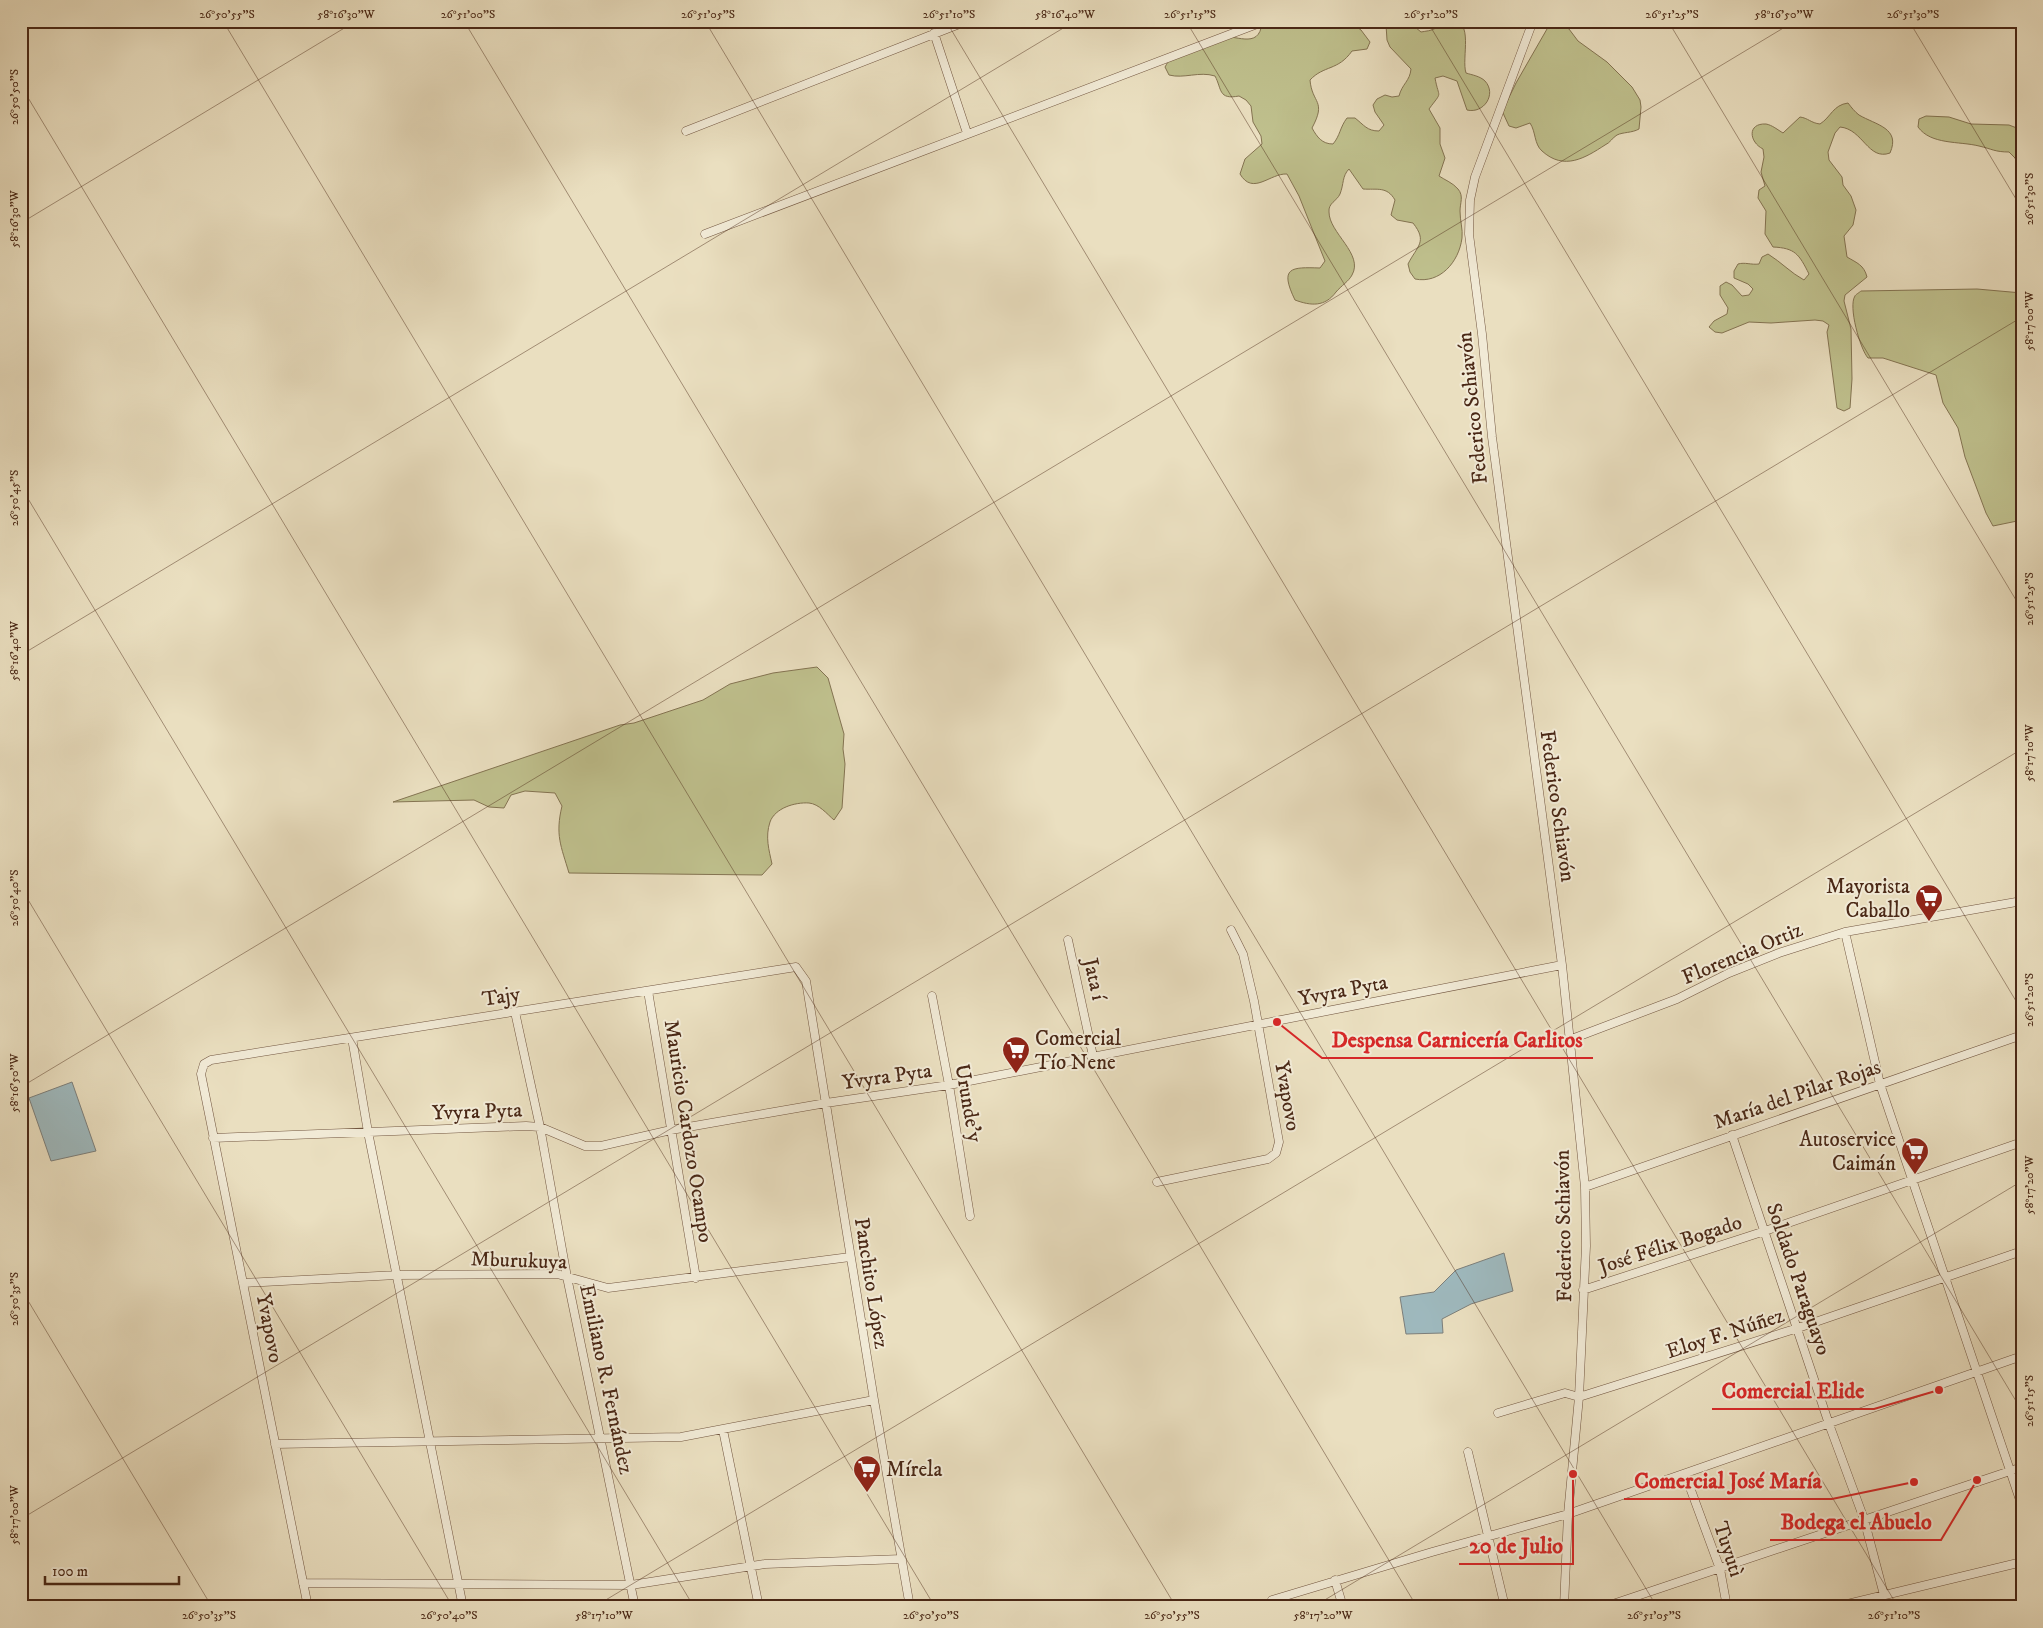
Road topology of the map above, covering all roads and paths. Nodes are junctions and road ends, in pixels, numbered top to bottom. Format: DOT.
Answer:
graph roads {
  1 [pos="967,21"];
  2 [pos="1265,21"];
  3 [pos="1533,21"];
  4 [pos="934,33"];
  5 [pos="686,131"];
  6 [pos="968,133"];
  7 [pos="705,234"];
  8 [pos="2022,900"];
  9 [pos="1231,930"];
  10 [pos="1844,932"];
  11 [pos="1068,940"];
  12 [pos="1562,966"];
  13 [pos="796,967"];
  14 [pos="648,990"];
  15 [pos="932,996"];
  16 [pos="516,1012"];
  17 [pos="1257,1024"];
  18 [pos="2022,1034"];
  19 [pos="352,1038"];
  20 [pos="1569,1040"];
  21 [pos="1094,1056"];
  22 [pos="211,1060"];
  23 [pos="1880,1084"];
  24 [pos="949,1085"];
  25 [pos="826,1103"];
  26 [pos="540,1128"];
  27 [pos="671,1130"];
  28 [pos="368,1132"];
  29 [pos="1732,1135"];
  30 [pos="214,1138"];
  31 [pos="2022,1142"];
  32 [pos="1912,1180"];
  33 [pos="1157,1182"];
  34 [pos="1584,1187"];
  35 [pos="970,1216"];
  36 [pos="1765,1231"];
  37 [pos="2022,1251"];
  38 [pos="850,1257"];
  39 [pos="397,1275"];
  40 [pos="568,1277"];
  41 [pos="1945,1277"];
  42 [pos="696,1278"];
  43 [pos="243,1283"];
  44 [pos="1583,1290"];
  45 [pos="1798,1328"];
  46 [pos="2022,1356"];
  47 [pos="1977,1371"];
  48 [pos="1579,1397"];
  49 [pos="874,1400"];
  50 [pos="1498,1412"];
  51 [pos="1829,1424"];
  52 [pos="723,1430"];
  53 [pos="601,1438"];
  54 [pos="431,1442"];
  55 [pos="275,1444"];
  56 [pos="1468,1452"];
  57 [pos="2022,1467"];
  58 [pos="2010,1471"];
  59 [pos="1685,1474"];
  60 [pos="2022,1506"];
  61 [pos="1568,1514"];
  62 [pos="1864,1519"];
  63 [pos="1489,1537"];
  64 [pos="902,1560"];
  65 [pos="2022,1562"];
  66 [pos="751,1565"];
  67 [pos="1720,1569"];
  68 [pos="1335,1580"];
  69 [pos="303,1583"];
  70 [pos="458,1583"];
  71 [pos="631,1585"];
  72 [pos="1884,1595"];
  73 [pos="1272,1600"];
  74 [pos="308,1607"];
  75 [pos="463,1607"];
  76 [pos="634,1607"];
  77 [pos="759,1607"];
  78 [pos="910,1607"];
  79 [pos="1343,1607"];
  80 [pos="1505,1607"];
  81 [pos="1564,1607"];
  82 [pos="1604,1607"];
  83 [pos="1727,1607"];
  84 [pos="1835,1607"];
  85 [pos="1884,1607"];
  1 -- 4 [label="street"];
  2 -- 6 [label="street"];
  3 -- 12 [label="street, Federico Schiavón"];
  4 -- 5 [label="street"];
  4 -- 6 [label="street"];
  6 -- 7 [label="street"];
  8 -- 10 [label="street, Florencia Ortiz"];
  9 -- 17 [label="street, Yvapovo"];
  10 -- 20 [label="street, Florencia Ortiz"];
  10 -- 23 [label="street"];
  11 -- 21 [label="street, Jata í"];
  12 -- 17 [label="street, Yvyra Pyta"];
  12 -- 20 [label="street, Federico Schiavón"];
  13 -- 14 [label="street, Tajy"];
  13 -- 25 [label="street, Panchito López"];
  14 -- 16 [label="street, Tajy"];
  14 -- 27 [label="street, Mauricio Cardozo Ocampo"];
  15 -- 24 [label="street, Urunde'y"];
  16 -- 19 [label="street, Tajy"];
  16 -- 26 [label="street, Emiliano R. Fernández"];
  17 -- 21 [label="street, Yvyra Pyta"];
  17 -- 33 [label="street, Yvapovo"];
  18 -- 23 [label="street, María del Pilar Rojas"];
  19 -- 22 [label="street, Tajy"];
  19 -- 28 [label="street"];
  20 -- 34 [label="street, Federico Schiavón"];
  21 -- 24 [label="street, Yvyra Pyta"];
  22 -- 30 [label="street, Yvapovo"];
  23 -- 29 [label="street, María del Pilar Rojas"];
  23 -- 32 [label="street"];
  24 -- 25 [label="street, Yvyra Pyta"];
  24 -- 35 [label="street, Urunde'y"];
  25 -- 27 [label="street, Yvyra Pyta"];
  25 -- 38 [label="street, Panchito López"];
  26 -- 27 [label="street, Yvyra Pyta"];
  26 -- 28 [label="street, Yvyra Pyta"];
  26 -- 40 [label="street, Emiliano R. Fernández"];
  27 -- 42 [label="street, Mauricio Cardozo Ocampo"];
  28 -- 30 [label="street, Yvyra Pyta"];
  28 -- 39 [label="street"];
  29 -- 34 [label="street, María del Pilar Rojas"];
  29 -- 36 [label="street, Soldado Paraguayo"];
  30 -- 43 [label="street, Yvapovo"];
  31 -- 32 [label="street, José Félix Bogado"];
  32 -- 36 [label="street, José Félix Bogado"];
  32 -- 41 [label="street"];
  34 -- 44 [label="street, Federico Schiavón"];
  36 -- 44 [label="street, José Félix Bogado"];
  36 -- 45 [label="street, Soldado Paraguayo"];
  37 -- 41 [label="street, Eloy F. Núñez"];
  38 -- 42 [label="street, Mburukuya"];
  38 -- 49 [label="street, Panchito López"];
  39 -- 40 [label="street, Mburukuya"];
  39 -- 43 [label="street, Mburukuya"];
  39 -- 54 [label="street"];
  40 -- 42 [label="street, Mburukuya"];
  40 -- 53 [label="street, Emiliano R. Fernández"];
  41 -- 45 [label="street, Eloy F. Núñez"];
  41 -- 47 [label="street"];
  43 -- 55 [label="street, Yvapovo"];
  44 -- 48 [label="street, Federico Schiavón"];
  45 -- 48 [label="street, Eloy F. Núñez"];
  45 -- 51 [label="street, Soldado Paraguayo"];
  46 -- 47 [label="street"];
  47 -- 51 [label="street"];
  47 -- 58 [label="street"];
  48 -- 50 [label="street"];
  48 -- 61 [label="street, Federico Schiavón"];
  49 -- 52 [label="street"];
  49 -- 64 [label="street, Panchito López"];
  51 -- 59 [label="street"];
  51 -- 62 [label="street, Soldado Paraguayo"];
  52 -- 53 [label="street"];
  52 -- 66 [label="street"];
  53 -- 54 [label="street"];
  53 -- 71 [label="street, Emiliano R. Fernández"];
  54 -- 55 [label="street"];
  54 -- 70 [label="street"];
  55 -- 69 [label="street, Yvapovo"];
  56 -- 63 [label="street"];
  57 -- 58 [label="street"];
  58 -- 60 [label="street"];
  58 -- 62 [label="street"];
  59 -- 61 [label="street"];
  59 -- 67 [label="street, Tuyutì"];
  61 -- 63 [label="street"];
  61 -- 81 [label="street, Federico Schiavón"];
  62 -- 67 [label="street"];
  62 -- 72 [label="street, Soldado Paraguayo"];
  63 -- 68 [label="street"];
  63 -- 80 [label="street"];
  64 -- 66 [label="street"];
  64 -- 78 [label="street, Panchito López"];
  65 -- 72 [label="street"];
  66 -- 71 [label="street"];
  66 -- 77 [label="street"];
  67 -- 82 [label="street"];
  67 -- 83 [label="street, Tuyutì"];
  68 -- 73 [label="street"];
  68 -- 79 [label="street"];
  69 -- 70 [label="street"];
  69 -- 74 [label="street, Yvapovo"];
  70 -- 71 [label="street"];
  70 -- 75 [label="street"];
  71 -- 76 [label="street, Emiliano R. Fernández"];
  72 -- 84 [label="street"];
  72 -- 85 [label="street, Soldado Paraguayo"];
}
